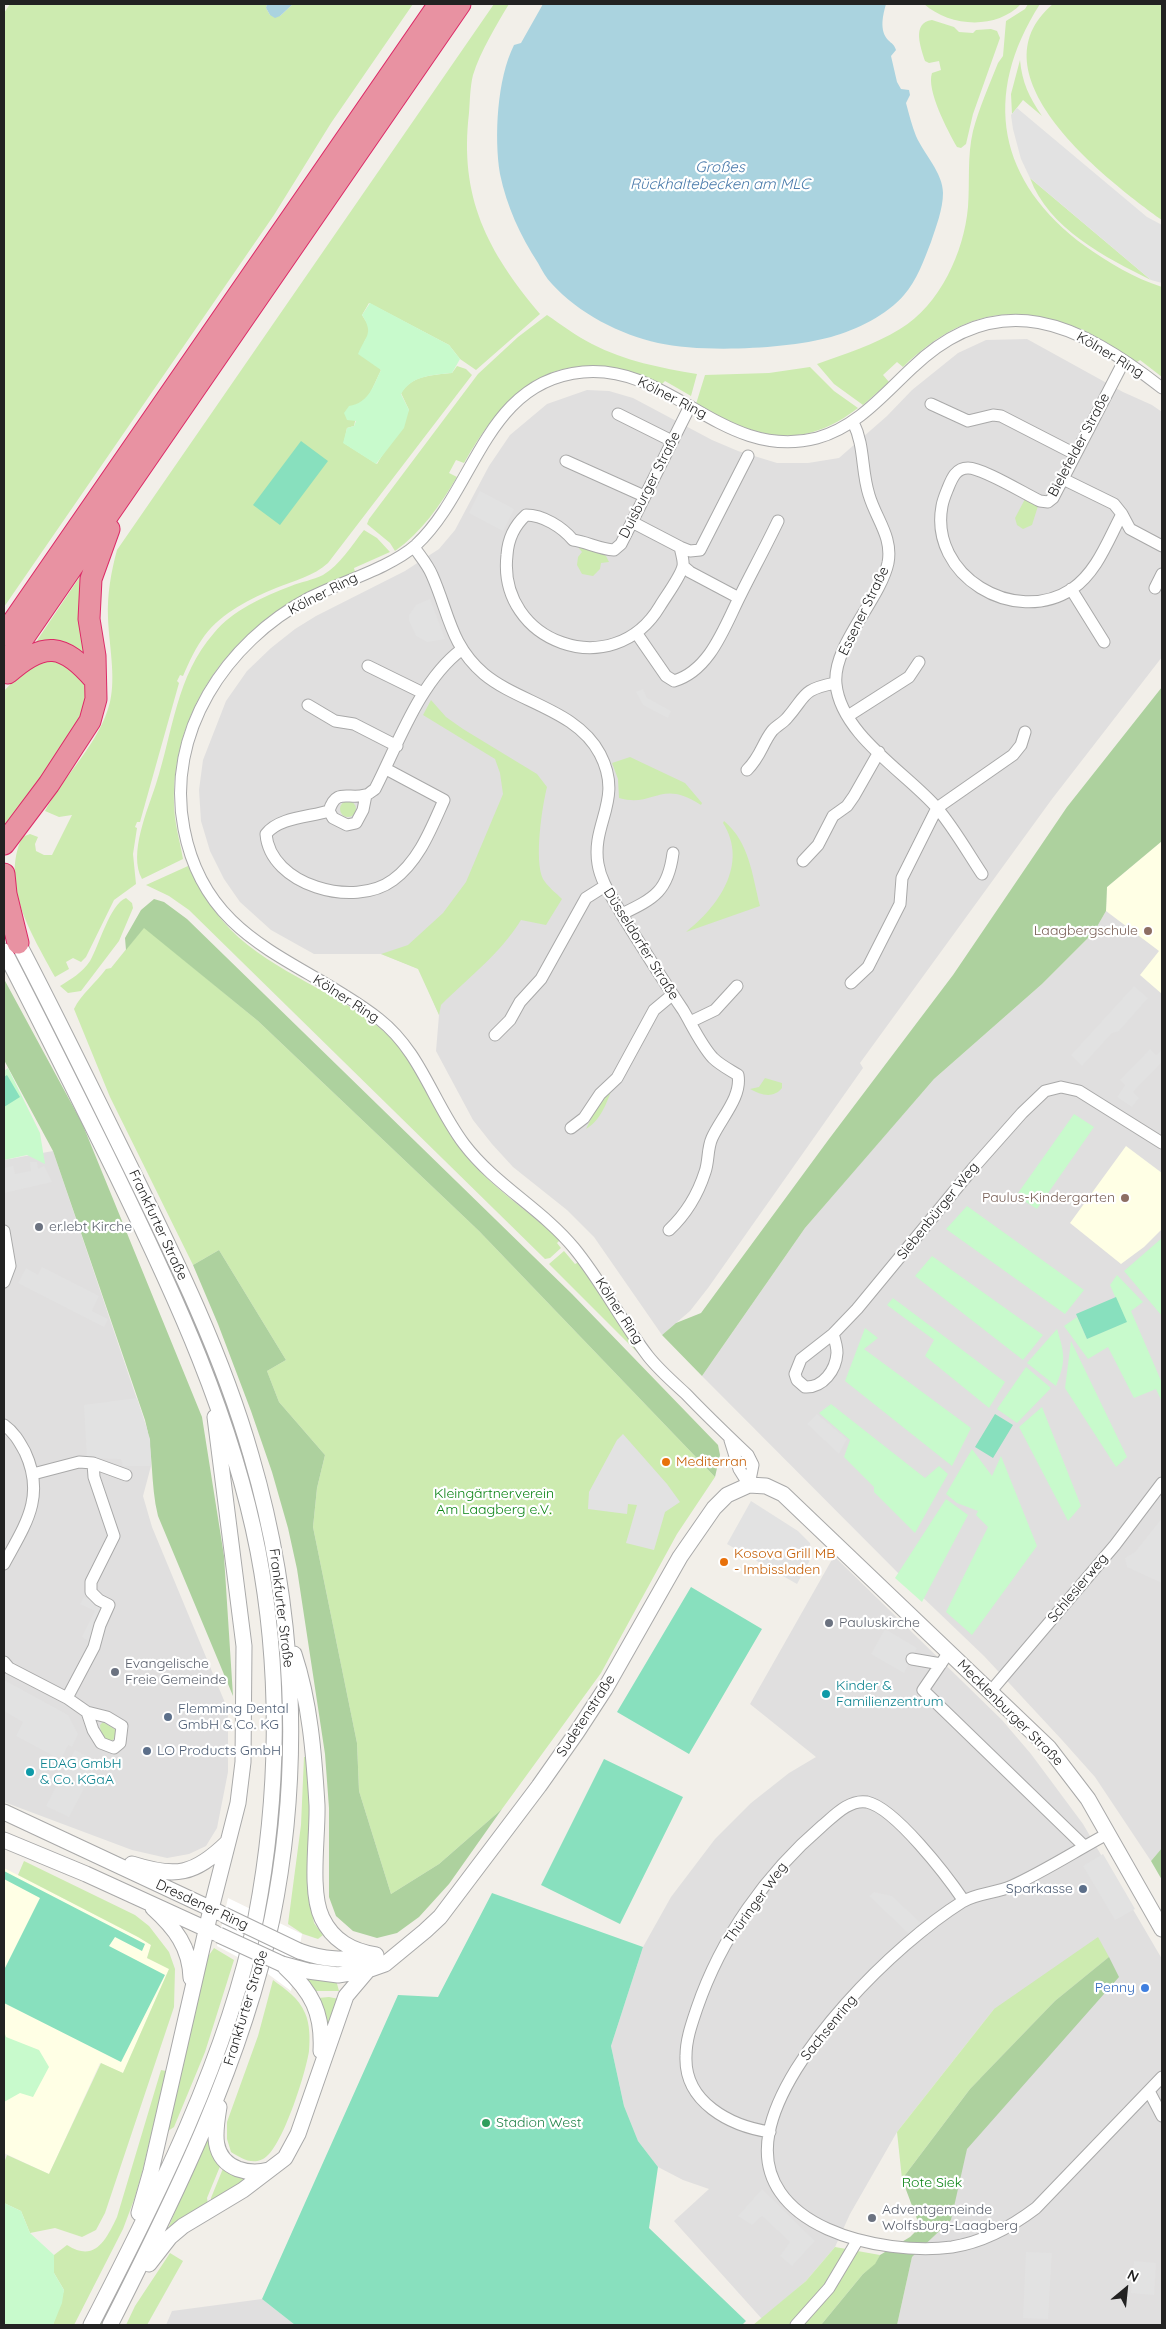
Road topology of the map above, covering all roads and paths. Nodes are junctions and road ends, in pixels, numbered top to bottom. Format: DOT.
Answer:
graph roads {
  1 [pos="439,4"];
  2 [pos="460,4"];
  3 [pos="1124,360"];
  4 [pos="1162,388"];
  5 [pos="931,404"];
  6 [pos="690,406"];
  7 [pos="618,414"];
  8 [pos="853,422"];
  9 [pos="672,441"];
  10 [pos="1076,454"];
  11 [pos="748,456"];
  12 [pos="566,461"];
  13 [pos="1062,479"];
  14 [pos="126,490"];
  15 [pos="644,496"];
  16 [pos="1122,514"];
  17 [pos="778,521"];
  18 [pos="632,522"];
  19 [pos="1162,546"];
  20 [pos="414,547"];
  21 [pos="680,547"];
  22 [pos="683,566"];
  23 [pos="1162,574"];
  24 [pos="1155,588"];
  25 [pos="1071,589"];
  26 [pos="739,598"];
  27 [pos="637,634"];
  28 [pos="4,635"];
  29 [pos="1104,642"];
  30 [pos="461,650"];
  31 [pos="920,662"];
  32 [pos="4,666"];
  33 [pos="368,666"];
  34 [pos="4,676"];
  35 [pos="94,679"];
  36 [pos="835,683"];
  37 [pos="424,693"];
  38 [pos="308,705"];
  39 [pos="848,716"];
  40 [pos="1025,732"];
  41 [pos="397,746"];
  42 [pos="879,752"];
  43 [pos="386,769"];
  44 [pos="747,770"];
  45 [pos="366,795"];
  46 [pos="937,808"];
  47 [pos="330,812"];
  48 [pos="7,841"];
  49 [pos="673,853"];
  50 [pos="803,861"];
  51 [pos="4,874"];
  52 [pos="982,874"];
  53 [pos="605,886"];
  54 [pos="622,914"];
  55 [pos="4,916"];
  56 [pos="11,947"];
  57 [pos="851,983"];
  58 [pos="737,986"];
  59 [pos="672,995"];
  60 [pos="690,1022"];
  61 [pos="495,1035"];
  62 [pos="571,1128"];
  63 [pos="1162,1143"];
  64 [pos="4,1230"];
  65 [pos="669,1230"];
  66 [pos="4,1282"];
  67 [pos="833,1334"];
  68 [pos="207,1376"];
  69 [pos="4,1425"];
  70 [pos="92,1463"];
  71 [pos="33,1474"];
  72 [pos="126,1475"];
  73 [pos="1162,1483"];
  74 [pos="749,1485"];
  75 [pos="4,1564"];
  76 [pos="286,1632"];
  77 [pos="945,1658"];
  78 [pos="912,1659"];
  79 [pos="4,1662"];
  80 [pos="990,1691"];
  81 [pos="68,1698"];
  82 [pos="86,1712"];
  83 [pos="4,1812"];
  84 [pos="1109,1834"];
  85 [pos="4,1840"];
  86 [pos="227,1843"];
  87 [pos="1084,1846"];
  88 [pos="95,1854"];
  89 [pos="143,1899"];
  90 [pos="964,1901"];
  91 [pos="217,1912"];
  92 [pos="1162,1929"];
  93 [pos="213,1932"];
  94 [pos="411,1942"];
  95 [pos="376,1955"];
  96 [pos="329,1960"];
  97 [pos="290,1969"];
  98 [pos="368,1970"];
  99 [pos="338,1975"];
  100 [pos="346,1996"];
  101 [pos="191,1997"];
  102 [pos="320,2066"];
  103 [pos="1162,2077"];
  104 [pos="222,2083"];
  105 [pos="1149,2091"];
  106 [pos="1162,2116"];
  107 [pos="770,2132"];
  108 [pos="275,2168"];
  109 [pos="857,2242"];
  110 [pos="128,2252"];
  111 [pos="124,2297"];
  112 [pos="91,2325"];
  113 [pos="110,2325"];
  114 [pos="796,2325"];
  1 -- 28 [label="highway"];
  2 -- 14 [label="highway"];
  3 -- 4 [label="street, Kölner Ring"];
  3 -- 8 [label="street, Kölner Ring"];
  3 -- 10 [label="street, Bielefelder Straße"];
  5 -- 10 [label="street"];
  6 -- 8 [label="street, Kölner Ring"];
  6 -- 9 [label="street, Duisburger Straße"];
  6 -- 20 [label="street, Kölner Ring"];
  7 -- 9 [label="street"];
  8 -- 36 [label="street, Essener Straße"];
  9 -- 15 [label="street, Duisburger Straße"];
  10 -- 13 [label="street, Bielefelder Straße"];
  11 -- 21 [label="street"];
  12 -- 15 [label="street"];
  13 -- 16 [label="street"];
  13 -- 25 [label="street, Bielefelder Straße"];
  14 -- 32 [label="highway"];
  14 -- 35 [label="highway"];
  15 -- 18 [label="street, Duisburger Straße"];
  16 -- 19 [label="street"];
  16 -- 25 [label="street"];
  17 -- 26 [label="street"];
  18 -- 21 [label="street"];
  18 -- 27 [label="street, Duisburger Straße"];
  20 -- 30 [label="street, Düsseldorfer Straße"];
  20 -- 74 [label="street, Kölner Ring"];
  21 -- 22 [label="street"];
  22 -- 26 [label="street"];
  22 -- 27 [label="street"];
  23 -- 24 [label="street"];
  25 -- 29 [label="street"];
  26 -- 27 [label="street"];
  30 -- 37 [label="street"];
  30 -- 53 [label="street, Düsseldorfer Straße"];
  31 -- 39 [label="street"];
  33 -- 37 [label="street"];
  34 -- 35 [label="highway"];
  35 -- 48 [label="highway"];
  36 -- 39 [label="street"];
  36 -- 44 [label="street"];
  37 -- 41 [label="street"];
  38 -- 41 [label="street"];
  39 -- 42 [label="street"];
  40 -- 46 [label="street"];
  41 -- 43 [label="street"];
  42 -- 46 [label="street"];
  42 -- 50 [label="street"];
  43 -- 45 [label="street"];
  43 -- 47 [label="street"];
  45 -- 47 [label="street"];
  45 -- 47 [label="street"];
  46 -- 52 [label="street"];
  46 -- 57 [label="street"];
  48 -- 51 [label="highway"];
  49 -- 54 [label="street"];
  51 -- 56 [label="highway"];
  53 -- 54 [label="street, Düsseldorfer Straße"];
  53 -- 61 [label="street"];
  54 -- 59 [label="street, Düsseldorfer Straße"];
  55 -- 56 [label="street, Frankfurter Straße"];
  56 -- 68 [label="street, Frankfurter Straße"];
  56 -- 76 [label="street, Frankfurter Straße"];
  58 -- 60 [label="street"];
  59 -- 60 [label="street, Düsseldorfer Straße"];
  59 -- 62 [label="street"];
  60 -- 65 [label="street, Düsseldorfer Straße"];
  63 -- 67 [label="street, Siebenbürger Weg"];
  64 -- 66 [label="street"];
  67 -- 67 [label="street, Siebenbürger Weg"];
  68 -- 86 [label="street"];
  68 -- 110 [label="street, Frankfurter Straße"];
  69 -- 71 [label="street"];
  70 -- 71 [label="street"];
  70 -- 72 [label="street"];
  70 -- 81 [label="street"];
  71 -- 75 [label="street"];
  73 -- 80 [label="street, Schlesierweg"];
  74 -- 77 [label="street, Mecklenburger Straße"];
  74 -- 94 [label="street, Sudetenstraße"];
  76 -- 95 [label="street"];
  76 -- 104 [label="street, Frankfurter Straße"];
  77 -- 78 [label="street"];
  77 -- 80 [label="street, Mecklenburger Straße"];
  77 -- 87 [label="street, Mecklenburger Straße"];
  79 -- 81 [label="street"];
  80 -- 84 [label="street, Mecklenburger Straße"];
  81 -- 82 [label="street"];
  83 -- 88 [label="street, Dresdener Ring"];
  84 -- 87 [label="street, Sachsenring"];
  84 -- 92 [label="street, Mecklenburger Straße"];
  85 -- 89 [label="street, Dresdener Ring"];
  86 -- 88 [label="street"];
  86 -- 91 [label="street"];
  87 -- 90 [label="street, Sachsenring"];
  88 -- 91 [label="street, Dresdener Ring"];
  89 -- 93 [label="street, Dresdener Ring"];
  89 -- 101 [label="street"];
  90 -- 107 [label="street, Sachsenring"];
  90 -- 107 [label="street, Thüringer Weg"];
  91 -- 93 [label="street"];
  91 -- 96 [label="street, Dresdener Ring, bridge"];
  93 -- 97 [label="street, Dresdener Ring, bridge"];
  93 -- 101 [label="street"];
  94 -- 95 [label="street, Dresdener Ring"];
  94 -- 98 [label="street, Dresdener Ring"];
  95 -- 96 [label="street, Dresdener Ring"];
  96 -- 99 [label="street"];
  97 -- 99 [label="street, Dresdener Ring"];
  97 -- 102 [label="street"];
  98 -- 99 [label="street, Dresdener Ring"];
  98 -- 100 [label="street"];
  99 -- 100 [label="street"];
  100 -- 102 [label="street"];
  101 -- 110 [label="street"];
  102 -- 108 [label="street"];
  103 -- 105 [label="street, Sachsenring"];
  104 -- 108 [label="street"];
  104 -- 111 [label="street, Frankfurter Straße"];
  105 -- 106 [label="street"];
  105 -- 109 [label="street, Sachsenring"];
  107 -- 109 [label="street, Sachsenring"];
  108 -- 111 [label="street"];
  109 -- 114 [label="street"];
  110 -- 112 [label="street, Frankfurter Straße"];
  111 -- 113 [label="street, Frankfurter Straße"];
}
